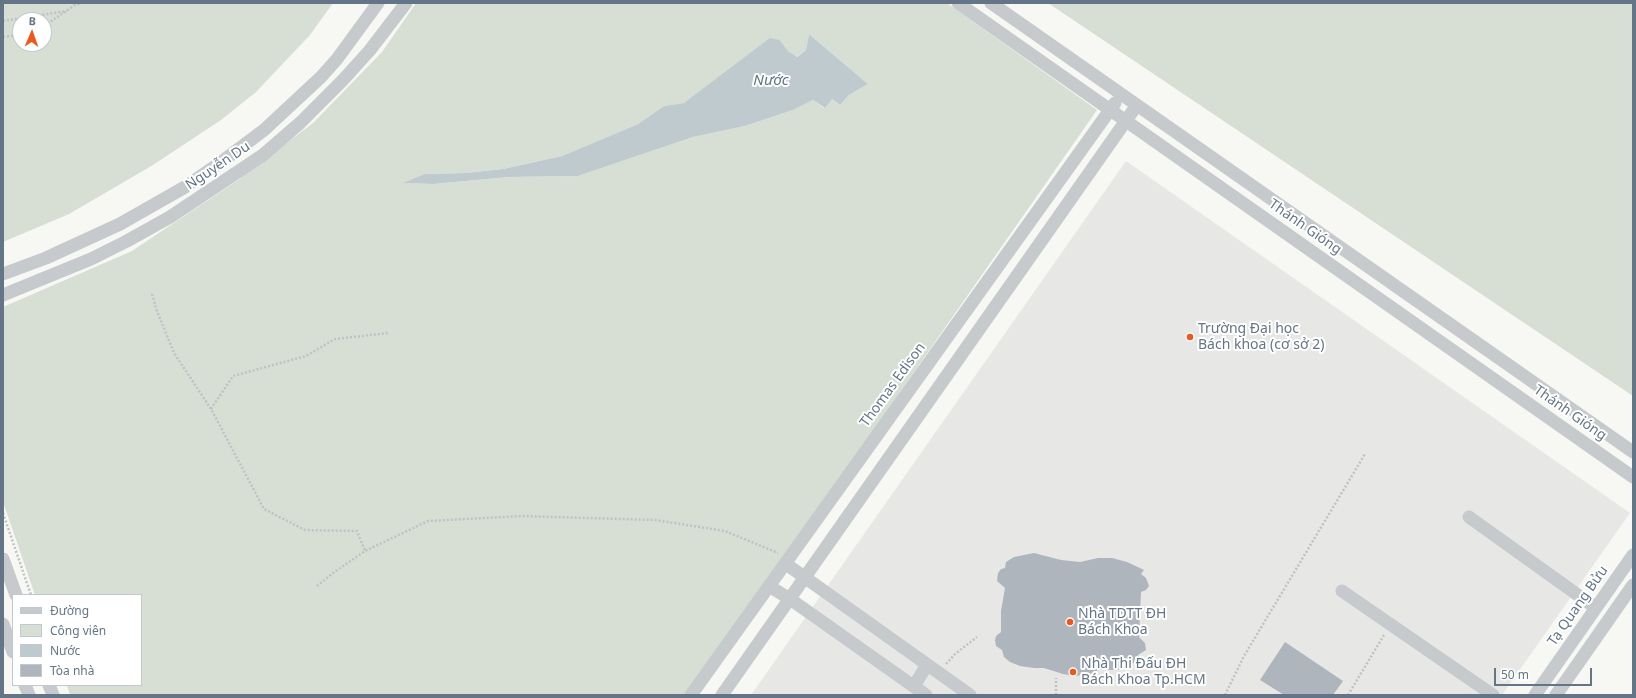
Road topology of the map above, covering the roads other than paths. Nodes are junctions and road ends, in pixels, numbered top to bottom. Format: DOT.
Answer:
graph roads {
  1 [pos="378,3"];
  2 [pos="406,3"];
  3 [pos="958,3"];
  4 [pos="991,3"];
  5 [pos="1121,94"];
  6 [pos="1137,105"];
  7 [pos="1110,110"];
  8 [pos="1126,121"];
  9 [pos="3,274"];
  10 [pos="3,295"];
  11 [pos="1410,296"];
  12 [pos="1398,312"];
  13 [pos="1633,452"];
  14 [pos="1633,477"];
  15 [pos="1469,517"];
  16 [pos="1633,555"];
  17 [pos="3,559"];
  18 [pos="788,561"];
  19 [pos="804,577"];
  20 [pos="1633,585"];
  21 [pos="769,586"];
  22 [pos="1342,591"];
  23 [pos="16,594"];
  24 [pos="790,598"];
  25 [pos="1596,608"];
  26 [pos="3,624"];
  27 [pos="12,649"];
  28 [pos="928,665"];
  29 [pos="914,686"];
  30 [pos="691,695"];
  31 [pos="722,695"];
  32 [pos="926,695"];
  33 [pos="970,695"];
  34 [pos="1493,695"];
  35 [pos="1535,695"];
  36 [pos="1556,695"];
  1 -- 9 [label="street, Nguyễn Du"];
  2 -- 10 [label="street, Nguyễn Du"];
  3 -- 7 [label="street, Thánh Gióng"];
  4 -- 5 [label="street, Thánh Gióng"];
  5 -- 6 [label="street, Thánh Gióng"];
  5 -- 7 [label="street, Thomas Edison"];
  6 -- 8 [label="street"];
  6 -- 11 [label="street, Thánh Gióng"];
  7 -- 8 [label="street, Thánh Gióng"];
  7 -- 18 [label="street, Thomas Edison"];
  8 -- 12 [label="street, Thánh Gióng"];
  8 -- 19 [label="street"];
  11 -- 12 [label="street"];
  11 -- 13 [label="street, Thánh Gióng"];
  12 -- 14 [label="street, Thánh Gióng"];
  15 -- 25 [label="street"];
  16 -- 25 [label="street, Tạ Quang Bửu"];
  17 -- 23 [label="street"];
  18 -- 19 [label="street"];
  18 -- 21 [label="street, Thomas Edison"];
  19 -- 24 [label="street"];
  19 -- 28 [label="street"];
  20 -- 36 [label="street"];
  21 -- 24 [label="street"];
  21 -- 30 [label="street, Thomas Edison"];
  22 -- 34 [label="street"];
  24 -- 29 [label="street"];
  24 -- 31 [label="street"];
  25 -- 35 [label="street, Tạ Quang Bửu"];
  26 -- 27 [label="street"];
  28 -- 29 [label="street"];
  28 -- 33 [label="street"];
  29 -- 32 [label="street"];
}
